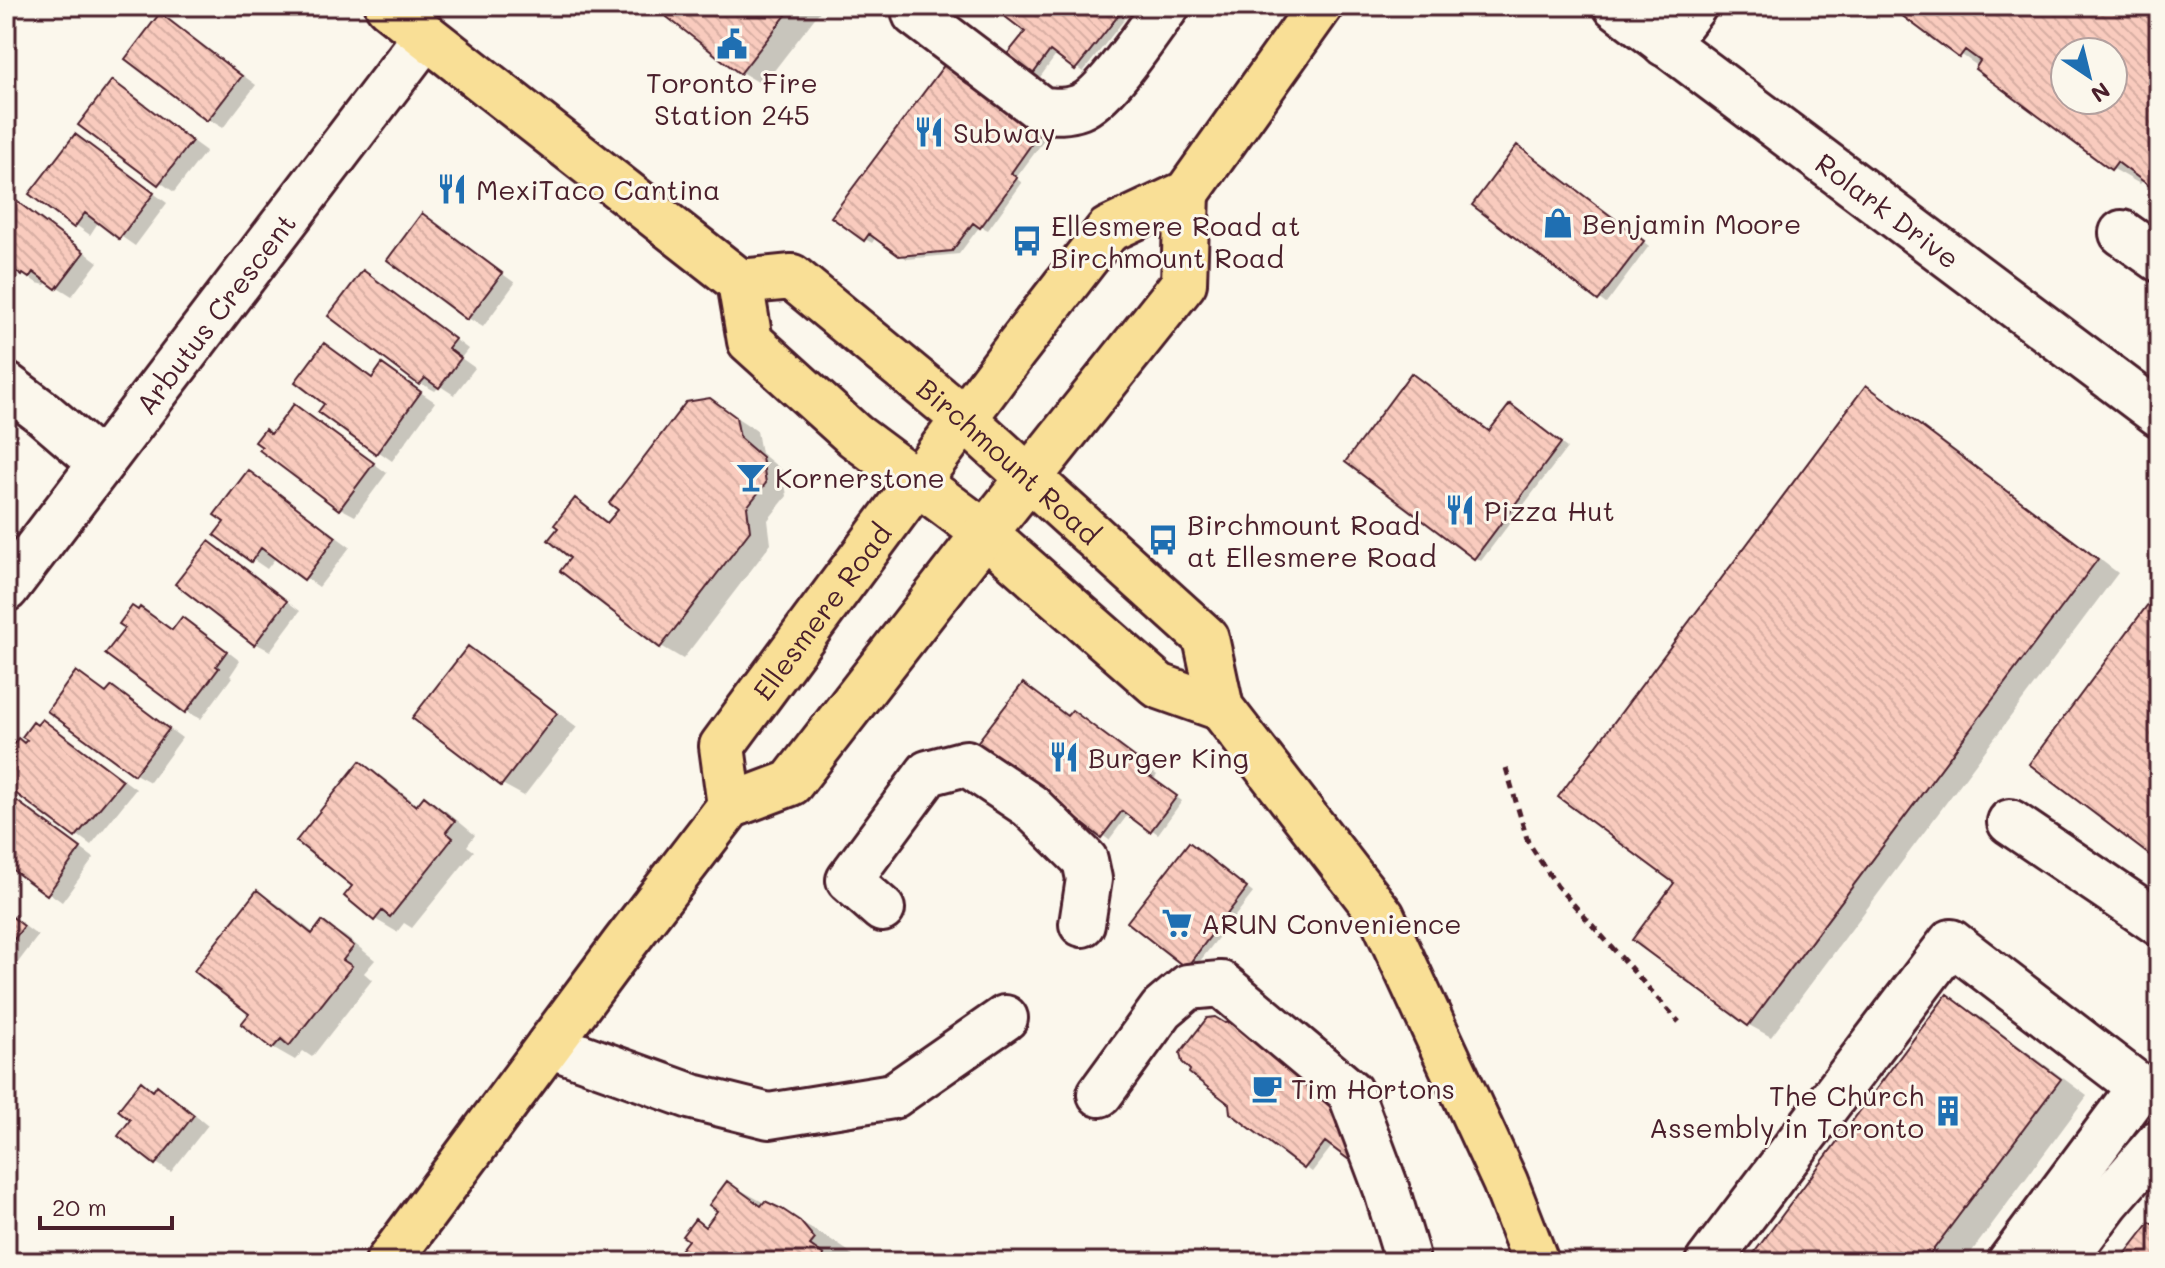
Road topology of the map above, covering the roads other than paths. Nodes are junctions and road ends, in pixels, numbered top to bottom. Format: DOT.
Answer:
graph roads {
  1 [pos="388,6"];
  2 [pos="1167,6"];
  3 [pos="1320,6"];
  4 [pos="1616,6"];
  5 [pos="1694,6"];
  6 [pos="915,14"];
  7 [pos="426,36"];
  8 [pos="1665,44"];
  9 [pos="1187,193"];
  10 [pos="2122,233"];
  11 [pos="2159,259"];
  12 [pos="740,282"];
  13 [pos="6,385"];
  14 [pos="2155,401"];
  15 [pos="964,419"];
  16 [pos="101,463"];
  17 [pos="1028,479"];
  18 [pos="919,481"];
  19 [pos="985,533"];
  20 [pos="6,589"];
  21 [pos="1221,708"];
  22 [pos="730,806"];
  23 [pos="2010,822"];
  24 [pos="882,909"];
  25 [pos="2159,923"];
  26 [pos="1082,924"];
  27 [pos="1005,1018"];
  28 [pos="549,1045"];
  29 [pos="1100,1094"];
  30 [pos="2159,1142"];
  31 [pos="388,1262"];
  32 [pos="1403,1262"];
  33 [pos="1536,1262"];
  34 [pos="1708,1262"];
  35 [pos="2010,1262"];
  36 [pos="2062,1262"];
  1 -- 7 [label="main road"];
  2 -- 6 [label="street"];
  3 -- 9 [label="main road, Ellesmere Road"];
  4 -- 8 [label="street, Rolark Drive"];
  5 -- 8 [label="street"];
  7 -- 12 [label="main road"];
  7 -- 16 [label="street, Arbutus Crescent"];
  8 -- 14 [label="street, Rolark Drive"];
  9 -- 15 [label="main road, Ellesmere Road"];
  9 -- 17 [label="main road"];
  10 -- 11 [label="street"];
  12 -- 15 [label="main road, Birchmount Road"];
  12 -- 18 [label="main road"];
  13 -- 16 [label="street"];
  15 -- 17 [label="main road, Birchmount Road"];
  15 -- 18 [label="main road, Ellesmere Road"];
  16 -- 20 [label="street, Arbutus Crescent"];
  17 -- 19 [label="main road"];
  17 -- 21 [label="main road, Birchmount Road"];
  18 -- 19 [label="main road"];
  18 -- 22 [label="main road, Ellesmere Road"];
  19 -- 21 [label="main road"];
  19 -- 22 [label="main road"];
  21 -- 33 [label="main road, Birchmount Road"];
  22 -- 28 [label="main road"];
  23 -- 25 [label="street"];
  24 -- 26 [label="street"];
  27 -- 28 [label="street"];
  28 -- 31 [label="main road"];
  29 -- 32 [label="street"];
  30 -- 36 [label="street"];
  34 -- 35 [label="street"];
}
